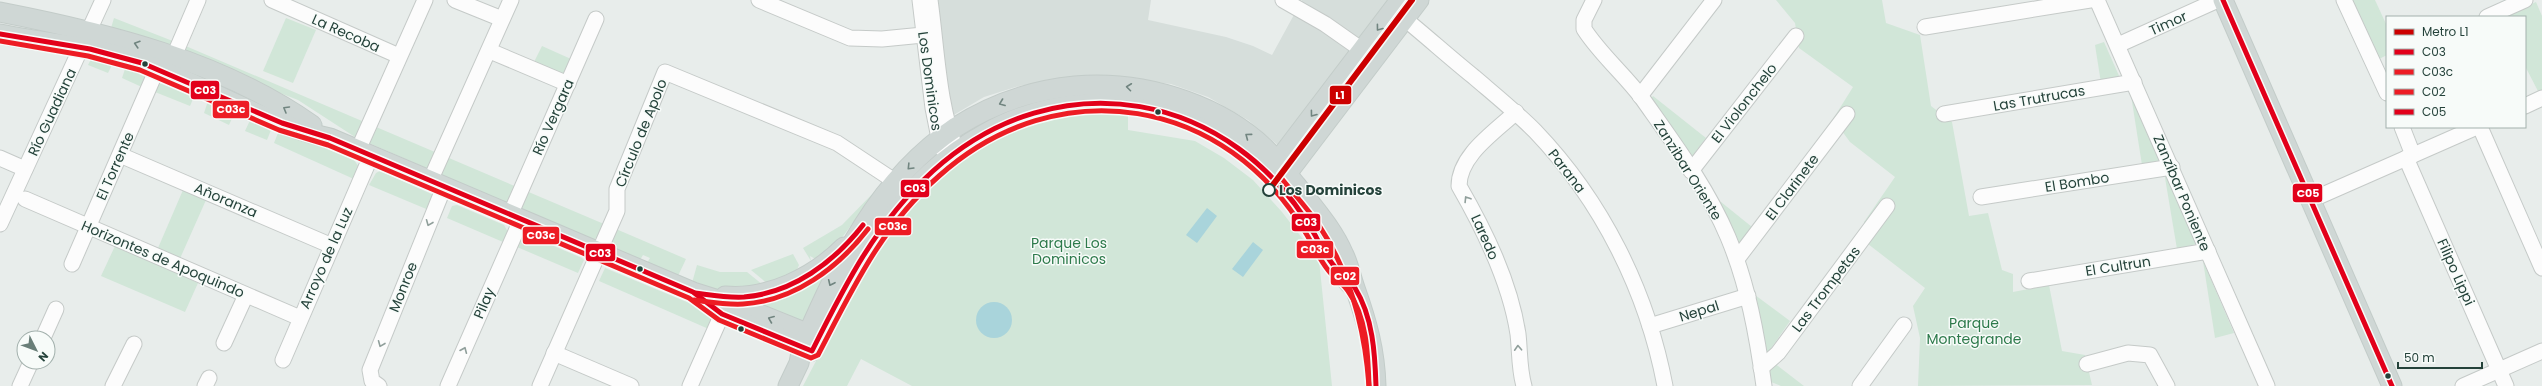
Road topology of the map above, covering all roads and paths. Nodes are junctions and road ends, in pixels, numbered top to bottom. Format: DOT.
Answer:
graph roads {
  1 [pos="102,0"];
  2 [pos="198,0"];
  3 [pos="272,0"];
  4 [pos="425,0"];
  5 [pos="455,0"];
  6 [pos="511,0"];
  7 [pos="759,0"];
  8 [pos="920,0"];
  9 [pos="930,0"];
  10 [pos="1283,0"];
  11 [pos="1419,0"];
  12 [pos="1594,0"];
  13 [pos="1714,0"];
  14 [pos="2090,0"];
  15 [pos="2097,0"];
  16 [pos="2218,0"];
  17 [pos="2223,0"];
  18 [pos="2344,0"];
  19 [pos="2525,0"];
  20 [pos="775,3"];
  21 [pos="3,8"];
  22 [pos="1400,8"];
  23 [pos="2489,16"];
  24 [pos="502,19"];
  25 [pos="596,19"];
  26 [pos="1925,27"];
  27 [pos="923,35"];
  28 [pos="1,36"];
  29 [pos="1796,36"];
  30 [pos="85,39"];
  31 [pos="2118,45"];
  32 [pos="490,50"];
  33 [pos="1362,50"];
  34 [pos="174,56"];
  35 [pos="399,56"];
  36 [pos="2381,65"];
  37 [pos="157,69"];
  38 [pos="2134,82"];
  39 [pos="568,84"];
  40 [pos="2386,88"];
  41 [pos="1640,96"];
  42 [pos="2542,98"];
  43 [pos="2526,106"];
  44 [pos="1516,112"];
  45 [pos="1847,114"];
  46 [pos="1944,114"];
  47 [pos="2402,128"];
  48 [pos="2475,128"];
  49 [pos="2480,128"];
  50 [pos="944,136"];
  51 [pos="330,138"];
  52 [pos="364,153"];
  53 [pos="120,155"];
  54 [pos="951,156"];
  55 [pos="2410,157"];
  56 [pos="0,158"];
  57 [pos="2172,168"];
  58 [pos="26,169"];
  59 [pos="1691,171"];
  60 [pos="1278,173"];
  61 [pos="896,182"];
  62 [pos="437,184"];
  63 [pos="1982,196"];
  64 [pos="26,199"];
  65 [pos="2311,200"];
  66 [pos="1887,206"];
  67 [pos="515,218"];
  68 [pos="0,224"];
  69 [pos="89,226"];
  70 [pos="855,236"];
  71 [pos="332,246"];
  72 [pos="2208,251"];
  73 [pos="597,252"];
  74 [pos="1736,259"];
  75 [pos="72,264"];
  76 [pos="2542,268"];
  77 [pos="2029,281"];
  78 [pos="693,292"];
  79 [pos="246,294"];
  80 [pos="1748,296"];
  81 [pos="56,309"];
  82 [pos="722,314"];
  83 [pos="300,318"];
  84 [pos="1904,325"];
  85 [pos="1650,326"];
  86 [pos="47,330"];
  87 [pos="224,343"];
  88 [pos="134,344"];
  89 [pos="808,347"];
  90 [pos="2542,351"];
  91 [pos="554,352"];
  92 [pos="284,360"];
  93 [pos="2087,364"];
  94 [pos="1761,368"];
  95 [pos="27,370"];
  96 [pos="2499,370"];
  97 [pos="627,385"];
  98 [pos="20,386"];
  99 [pos="113,386"];
  100 [pos="379,386"];
  101 [pos="448,386"];
  102 [pos="540,386"];
  103 [pos="690,386"];
  104 [pos="788,386"];
  105 [pos="1376,386"];
  106 [pos="1524,386"];
  107 [pos="1665,386"];
  108 [pos="1765,386"];
  109 [pos="1860,386"];
  110 [pos="2167,386"];
  111 [pos="2267,386"];
  112 [pos="2392,386"];
  113 [pos="2463,386"];
  114 [pos="2506,386"];
  1 -- 30 [label="street, Río Guadiana"];
  2 -- 34 [label="street"];
  3 -- 35 [label="street, La Recoba"];
  4 -- 35 [label="street, Arroyo de la Luz"];
  5 -- 24 [label="street"];
  6 -- 24 [label="street, Monroe"];
  7 -- 20 [label="street"];
  8 -- 27 [label="street, Los Dominicos"];
  9 -- 50 [label="street, Los Dominicos"];
  10 -- 33 [label="street"];
  11 -- 22 [label="main road"];
  12 -- 41 [label="street, Zanzibar Oriente"];
  13 -- 41 [label="street"];
  14 -- 26 [label="street"];
  15 -- 31 [label="street, Zanzíbar Poniente"];
  16 -- 31 [label="street, Timor"];
  17 -- 65 [label="main road"];
  18 -- 36 [label="street"];
  19 -- 23 [label="street"];
  20 -- 27 [label="street"];
  21 -- 30 [label="main road"];
  22 -- 33 [label="main road, one-way"];
  22 -- 44 [label="street, Parana"];
  22 -- 60 [label="main road"];
  24 -- 32 [label="street, Monroe"];
  25 -- 39 [label="street, Río Vergara"];
  27 -- 50 [label="street, Los Dominicos"];
  28 -- 30 [label="main road"];
  29 -- 59 [label="street, El Violonchelo"];
  34 -- 30 [label="main road, one-way"];
  30 -- 37 [label="main road"];
  30 -- 58 [label="street, Río Guadiana"];
  31 -- 38 [label="street, Zanzíbar Poniente"];
  32 -- 39 [label="street"];
  32 -- 62 [label="street, Monroe"];
  33 -- 60 [label="main road, one-way"];
  51 -- 34 [label="main road, one-way"];
  35 -- 52 [label="street, Arroyo de la Luz"];
  36 -- 40 [label="street"];
  37 -- 51 [label="main road"];
  37 -- 53 [label="street, El Torrente"];
  38 -- 46 [label="street, Las Trutrucas"];
  38 -- 57 [label="street, Zanzíbar Poniente"];
  39 -- 67 [label="street, Río Vergara"];
  41 -- 59 [label="street, Zanzibar Oriente"];
  42 -- 43 [label="street"];
  44 -- 85 [label="street, Parana"];
  106 -- 44 [label="street, Laredo, one-way"];
  45 -- 74 [label="street, El Clarinete"];
  47 -- 55 [label="street, Filipo Lippi"];
  48 -- 55 [label="street"];
  49 -- 76 [label="street"];
  50 -- 54 [label="street, Los Dominicos"];
  60 -- 50 [label="main road, one-way"];
  50 -- 61 [label="main road, one-way"];
  51 -- 52 [label="main road"];
  52 -- 62 [label="main road"];
  52 -- 71 [label="street, Arroyo de la Luz"];
  53 -- 69 [label="street, El Torrente"];
  53 -- 71 [label="street, Añoranza"];
  54 -- 60 [label="main road"];
  54 -- 89 [label="main road"];
  55 -- 65 [label="street"];
  55 -- 96 [label="street, Filipo Lippi"];
  56 -- 58 [label="street"];
  57 -- 63 [label="street, El Bombo"];
  57 -- 72 [label="street, Zanzíbar Poniente"];
  58 -- 68 [label="street, Río Guadiana"];
  59 -- 74 [label="street, Zanzibar Oriente"];
  60 -- 105 [label="main road"];
  61 -- 70 [label="main road"];
  61 -- 73 [label="street, Círculo de Apolo"];
  62 -- 67 [label="main road"];
  62 -- 100 [label="street, Monroe, one-way"];
  64 -- 69 [label="street, Horizontes de Apoquindo"];
  65 -- 112 [label="main road"];
  66 -- 94 [label="street, Las Trompetas"];
  67 -- 73 [label="main road"];
  101 -- 67 [label="street, Pilay, one-way"];
  69 -- 75 [label="street, El Torrente"];
  69 -- 79 [label="street, Horizontes de Apoquindo"];
  70 -- 78 [label="main road"];
  70 -- 89 [label="main road, one-way"];
  71 -- 83 [label="street, Arroyo de la Luz"];
  72 -- 77 [label="street, El Cultrun"];
  72 -- 111 [label="street, Zanzíbar Poniente"];
  73 -- 78 [label="main road"];
  73 -- 91 [label="street, Círculo de Apolo"];
  74 -- 80 [label="street, Zanzibar Oriente"];
  78 -- 82 [label="main road"];
  89 -- 78 [label="main road, one-way"];
  79 -- 83 [label="street, Horizontes de Apoquindo"];
  79 -- 87 [label="street"];
  80 -- 85 [label="street, Nepal"];
  80 -- 94 [label="street, Zanzibar Oriente"];
  81 -- 86 [label="street"];
  82 -- 89 [label="main road"];
  82 -- 103 [label="street"];
  83 -- 92 [label="street, Arroyo de la Luz"];
  84 -- 109 [label="street"];
  85 -- 107 [label="street, Parana"];
  88 -- 99 [label="street"];
  89 -- 104 [label="main road"];
  90 -- 96 [label="street"];
  91 -- 97 [label="street"];
  91 -- 102 [label="street, Círculo de Apolo"];
  93 -- 110 [label="street"];
  94 -- 108 [label="street, Zanzibar Oriente"];
  95 -- 98 [label="street"];
  96 -- 113 [label="street"];
  96 -- 114 [label="street, Filipo Lippi"];
}
